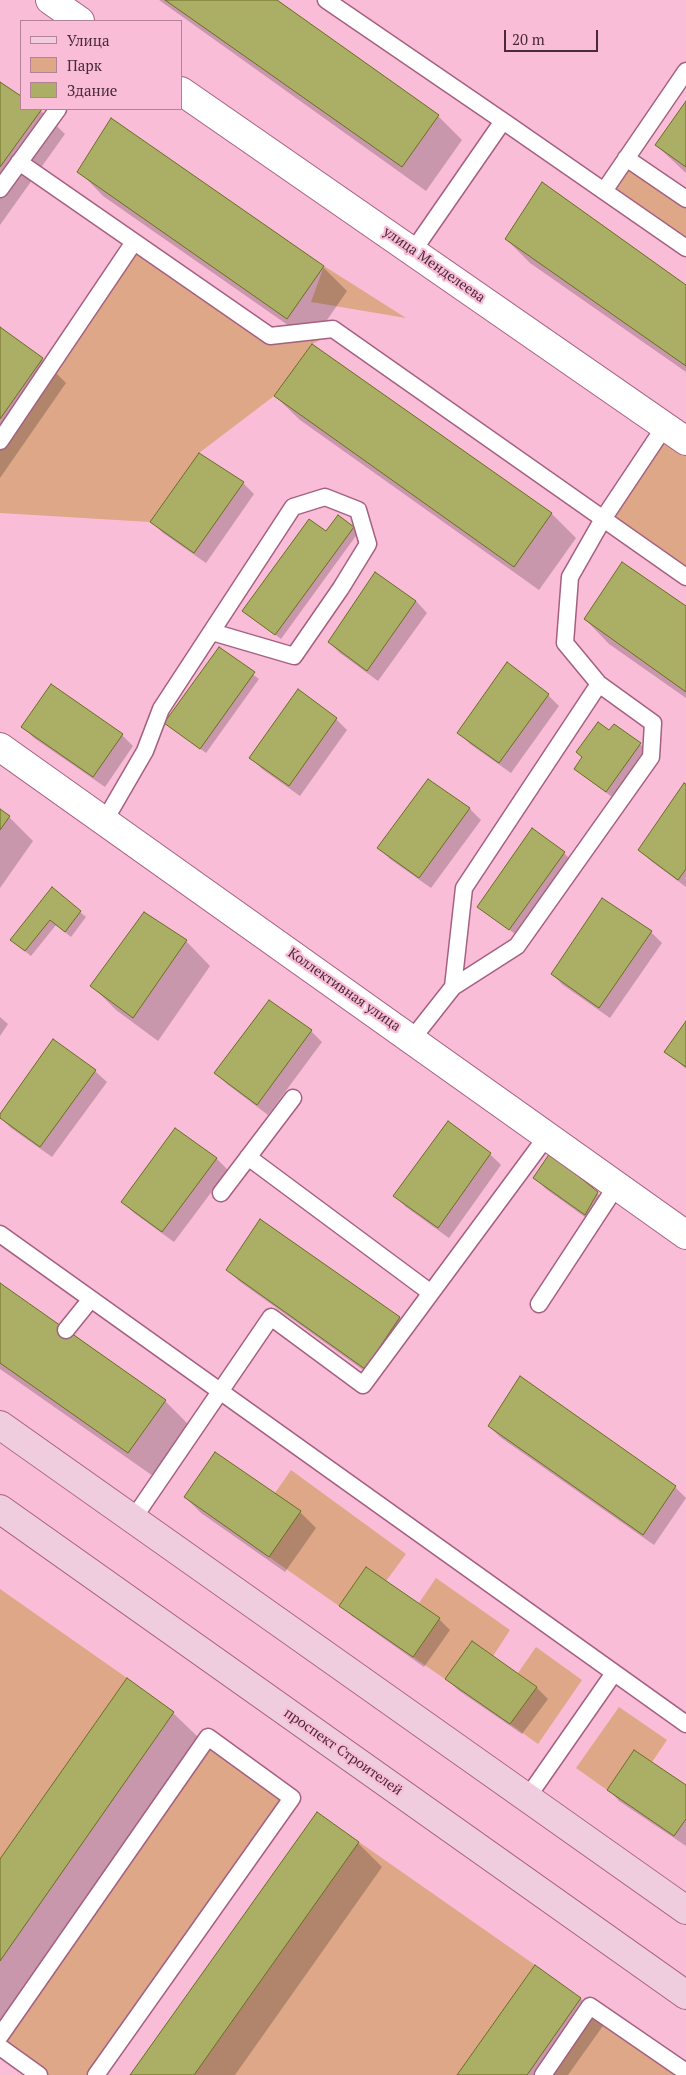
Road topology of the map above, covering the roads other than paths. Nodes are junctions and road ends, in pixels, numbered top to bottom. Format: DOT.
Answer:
graph roads {
  1 [pos="326,0"];
  2 [pos="686,71"];
  3 [pos="182,92"];
  4 [pos="57,110"];
  5 [pos="503,121"];
  6 [pos="626,158"];
  7 [pos="19,162"];
  8 [pos="0,189"];
  9 [pos="604,191"];
  10 [pos="686,199"];
  11 [pos="134,242"];
  12 [pos="686,248"];
  13 [pos="413,250"];
  14 [pos="676,434"];
  15 [pos="0,440"];
  16 [pos="603,519"];
  17 [pos="686,577"];
  18 [pos="212,632"];
  19 [pos="599,684"];
  20 [pos="0,747"];
  21 [pos="105,820"];
  22 [pos="453,987"];
  23 [pos="412,1039"];
  24 [pos="293,1098"];
  25 [pos="548,1136"];
  26 [pos="248,1157"];
  27 [pos="617,1185"];
  28 [pos="221,1193"];
  29 [pos="0,1234"];
  30 [pos="686,1235"];
  31 [pos="431,1292"];
  32 [pos="91,1299"];
  33 [pos="539,1304"];
  34 [pos="66,1330"];
  35 [pos="221,1392"];
  36 [pos="0,1425"];
  37 [pos="0,1509"];
  38 [pos="133,1519"];
  39 [pos="614,1673"];
  40 [pos="686,1724"];
  41 [pos="527,1798"];
  42 [pos="686,1910"];
  43 [pos="686,1995"];
  44 [pos="0,2036"];
  45 [pos="0,2047"];
  46 [pos="686,2072"];
  47 [pos="39,2075"];
  48 [pos="96,2075"];
  49 [pos="543,2075"];
  1 -- 5 [label="lane"];
  2 -- 6 [label="lane"];
  3 -- 13 [label="street, улица Менделеева"];
  4 -- 7 [label="lane"];
  5 -- 9 [label="lane"];
  5 -- 13 [label="lane"];
  6 -- 9 [label="lane"];
  6 -- 10 [label="lane"];
  7 -- 8 [label="lane"];
  7 -- 11 [label="lane"];
  9 -- 12 [label="lane"];
  11 -- 15 [label="lane"];
  11 -- 16 [label="lane"];
  13 -- 14 [label="street, улица Менделеева"];
  14 -- 16 [label="lane"];
  16 -- 17 [label="lane"];
  16 -- 19 [label="lane"];
  18 -- 18 [label="lane"];
  18 -- 21 [label="lane"];
  19 -- 22 [label="lane"];
  19 -- 22 [label="lane"];
  20 -- 21 [label="street, Коллективная улица"];
  21 -- 23 [label="street, Коллективная улица"];
  22 -- 23 [label="lane"];
  23 -- 25 [label="street, Коллективная улица"];
  24 -- 26 [label="lane"];
  25 -- 27 [label="street, Коллективная улица"];
  25 -- 31 [label="lane"];
  26 -- 28 [label="lane"];
  26 -- 31 [label="lane"];
  27 -- 30 [label="street, Коллективная улица"];
  27 -- 33 [label="lane"];
  29 -- 32 [label="lane"];
  31 -- 35 [label="lane"];
  32 -- 34 [label="lane"];
  32 -- 35 [label="lane"];
  35 -- 38 [label="lane"];
  35 -- 39 [label="lane"];
  36 -- 38 [label="main road"];
  37 -- 43 [label="main road, проспект Строителей"];
  38 -- 41 [label="main road"];
  39 -- 40 [label="lane"];
  39 -- 41 [label="lane"];
  41 -- 42 [label="main road"];
  44 -- 48 [label="lane"];
  45 -- 47 [label="lane"];
  46 -- 49 [label="lane"];
}
